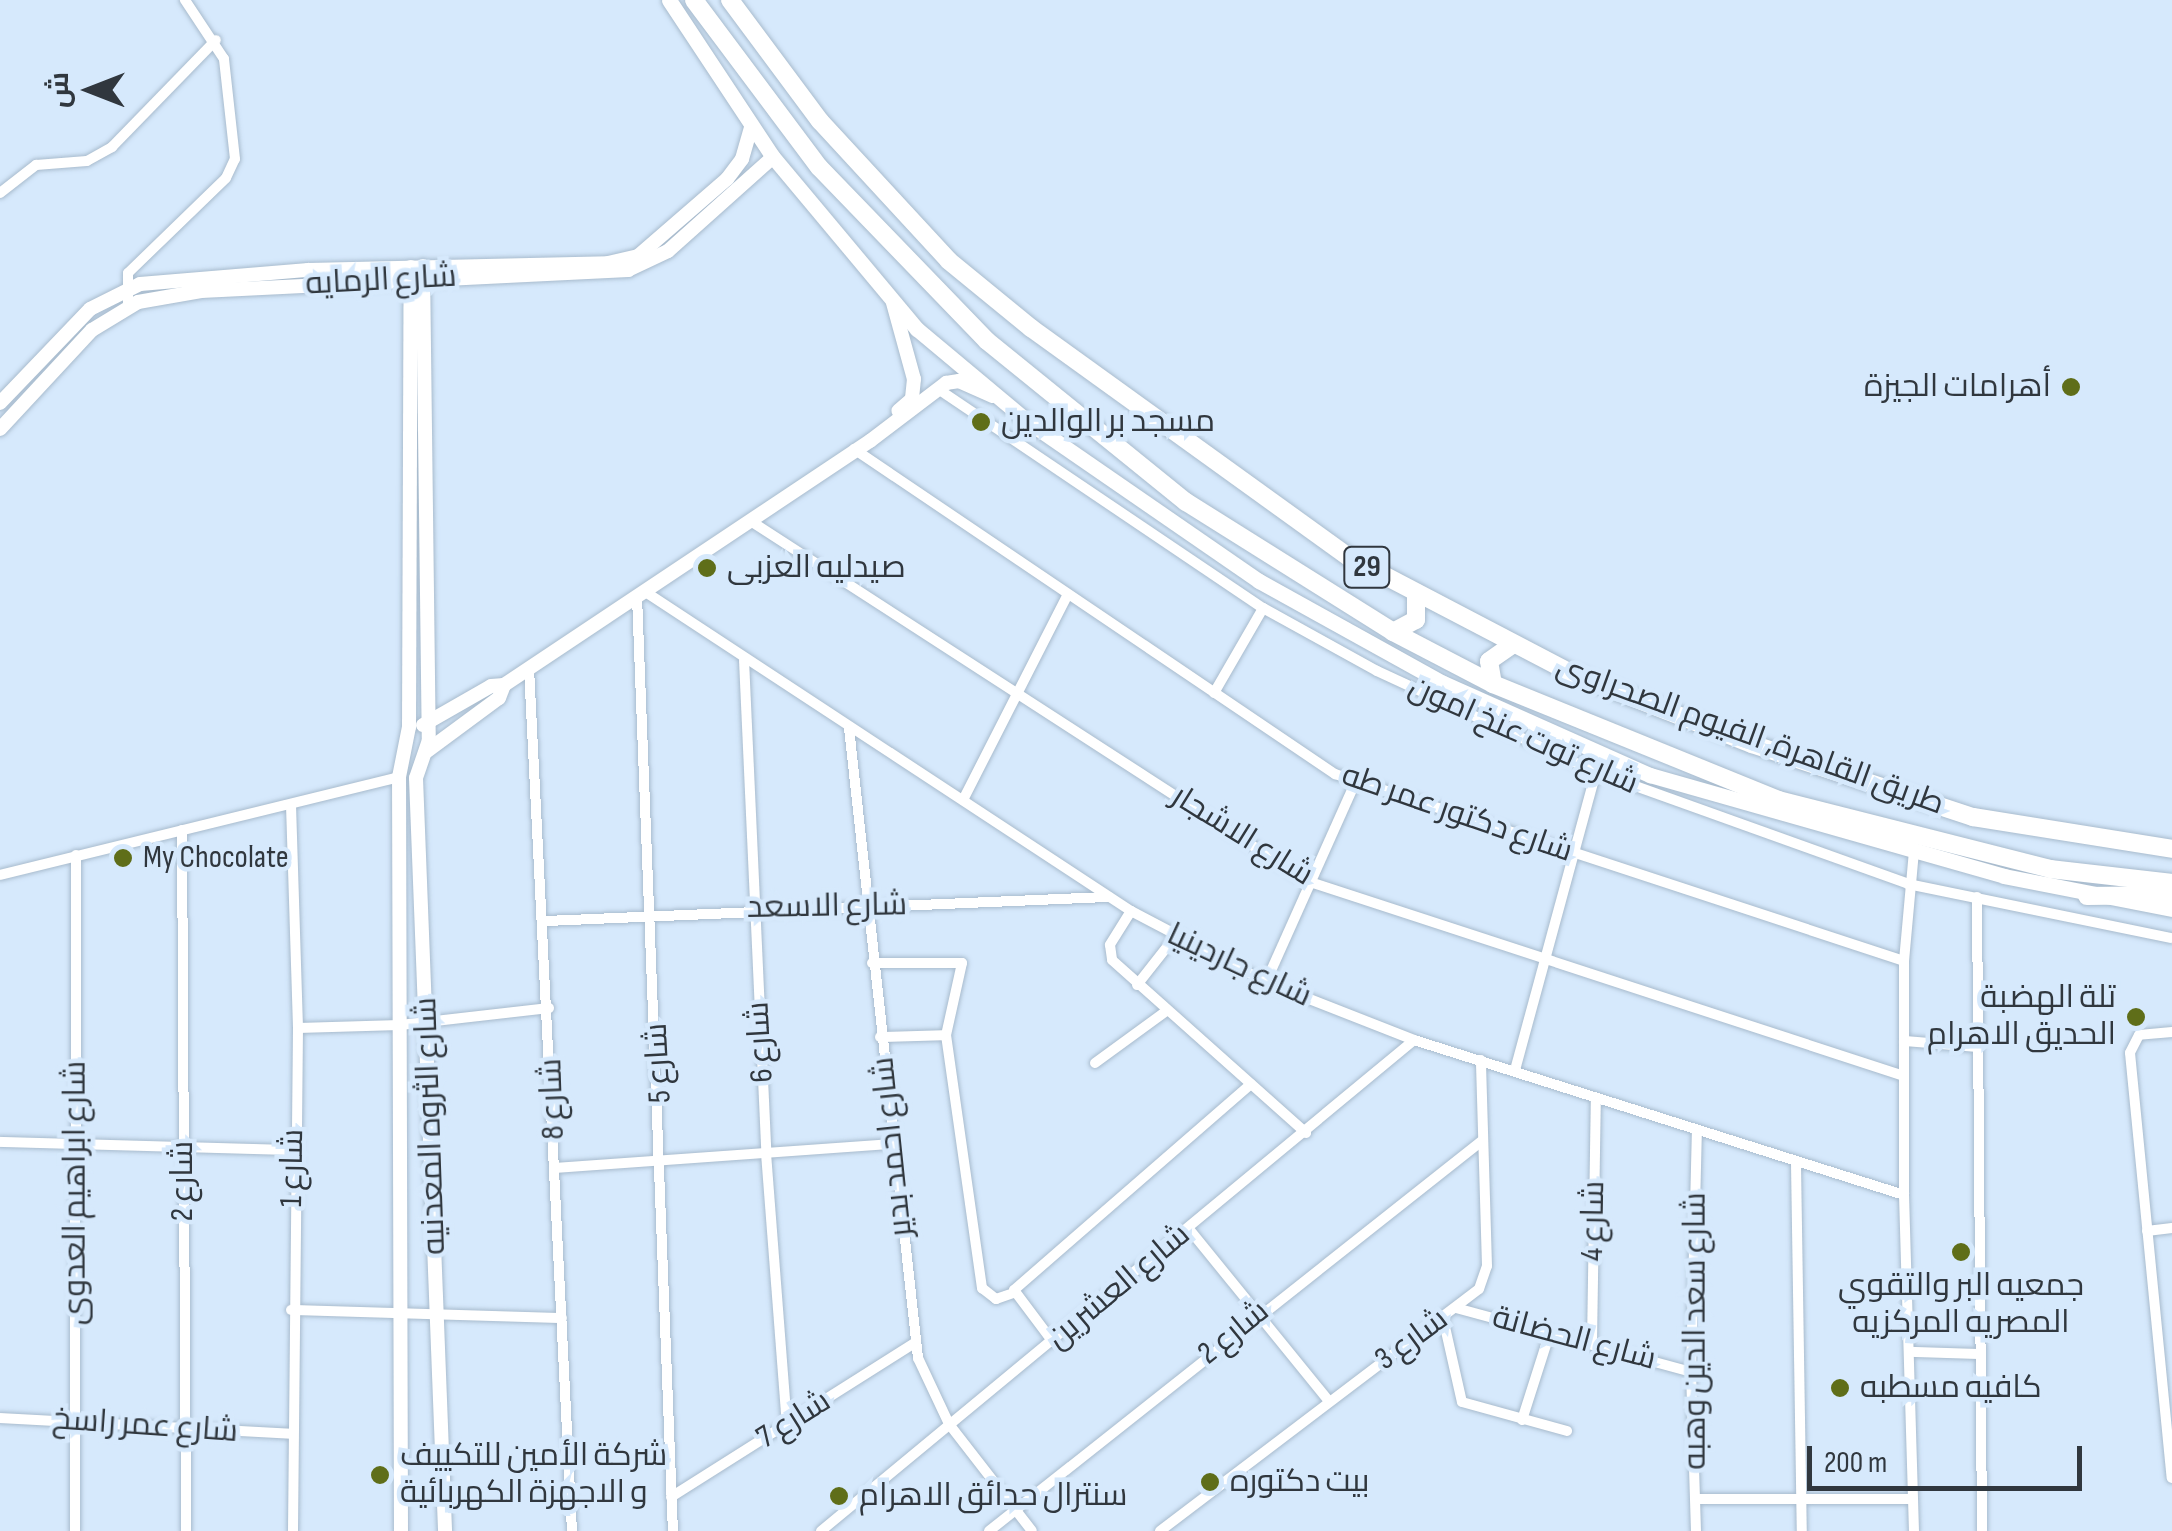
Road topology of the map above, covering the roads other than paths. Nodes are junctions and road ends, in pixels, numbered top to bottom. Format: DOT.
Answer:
graph roads {
  1 [pos="185,0"];
  2 [pos="669,0"];
  3 [pos="694,0"];
  4 [pos="730,0"];
  5 [pos="216,40"];
  6 [pos="751,126"];
  7 [pos="773,157"];
  8 [pos="0,193"];
  9 [pos="417,272"];
  10 [pos="125,288"];
  11 [pos="893,303"];
  12 [pos="128,306"];
  13 [pos="938,390"];
  14 [pos="993,396"];
  15 [pos="0,403"];
  16 [pos="0,429"];
  17 [pos="854,447"];
  18 [pos="749,520"];
  19 [pos="641,593"];
  20 [pos="1068,594"];
  21 [pos="1416,594"];
  22 [pos="1263,608"];
  23 [pos="1393,632"];
  24 [pos="1513,644"];
  25 [pos="744,660"];
  26 [pos="417,666"];
  27 [pos="443,667"];
  28 [pos="529,668"];
  29 [pos="1492,684"];
  30 [pos="504,685"];
  31 [pos="1019,692"];
  32 [pos="1214,693"];
  33 [pos="428,724"];
  34 [pos="409,727"];
  35 [pos="849,728"];
  36 [pos="426,752"];
  37 [pos="1596,772"];
  38 [pos="399,777"];
  39 [pos="1354,783"];
  40 [pos="963,800"];
  41 [pos="291,806"];
  42 [pos="182,830"];
  43 [pos="2172,849"];
  44 [pos="1914,851"];
  45 [pos="1572,853"];
  46 [pos="76,855"];
  47 [pos="0,875"];
  48 [pos="1307,881"];
  49 [pos="2172,883"];
  50 [pos="1908,884"];
  51 [pos="2172,895"];
  52 [pos="2086,896"];
  53 [pos="1108,897"];
  54 [pos="1978,897"];
  55 [pos="866,906"];
  56 [pos="755,908"];
  57 [pos="2172,909"];
  58 [pos="1130,912"];
  59 [pos="653,914"];
  60 [pos="546,921"];
  61 [pos="1174,938"];
  62 [pos="2172,938"];
  63 [pos="1544,959"];
  64 [pos="1904,961"];
  65 [pos="872,964"];
  66 [pos="1266,982"];
  67 [pos="1137,985"];
  68 [pos="549,1008"];
  69 [pos="1164,1012"];
  70 [pos="428,1022"];
  71 [pos="400,1026"];
  72 [pos="298,1028"];
  73 [pos="2172,1032"];
  74 [pos="946,1035"];
  75 [pos="880,1037"];
  76 [pos="1414,1040"];
  77 [pos="1904,1041"];
  78 [pos="1979,1047"];
  79 [pos="1481,1060"];
  80 [pos="1094,1064"];
  81 [pos="1515,1070"];
  82 [pos="1904,1076"];
  83 [pos="1252,1084"];
  84 [pos="1596,1099"];
  85 [pos="1697,1132"];
  86 [pos="1306,1133"];
  87 [pos="1482,1140"];
  88 [pos="0,1142"];
  89 [pos="77,1144"];
  90 [pos="891,1144"];
  91 [pos="182,1148"];
  92 [pos="293,1150"];
  93 [pos="766,1153"];
  94 [pos="664,1160"];
  95 [pos="1796,1164"];
  96 [pos="556,1168"];
  97 [pos="1904,1195"];
  98 [pos="2172,1228"];
  99 [pos="1189,1229"];
  100 [pos="2147,1231"];
  101 [pos="1012,1293"];
  102 [pos="1456,1308"];
  103 [pos="291,1310"];
  104 [pos="1257,1315"];
  105 [pos="400,1316"];
  106 [pos="437,1318"];
  107 [pos="562,1318"];
  108 [pos="1443,1318"];
  109 [pos="1550,1332"];
  110 [pos="916,1342"];
  111 [pos="1053,1342"];
  112 [pos="1592,1343"];
  113 [pos="1913,1352"];
  114 [pos="1981,1354"];
  115 [pos="1691,1372"];
  116 [pos="1329,1401"];
  117 [pos="0,1418"];
  118 [pos="1522,1420"];
  119 [pos="76,1422"];
  120 [pos="787,1424"];
  121 [pos="949,1424"];
  122 [pos="184,1431"];
  123 [pos="1568,1431"];
  124 [pos="290,1434"];
  125 [pos="2171,1455"];
  126 [pos="2172,1478"];
  127 [pos="671,1497"];
  128 [pos="1696,1499"];
  129 [pos="1801,1499"];
  130 [pos="1914,1500"];
  131 [pos="1016,1510"];
  132 [pos="74,1531"];
  133 [pos="186,1531"];
  134 [pos="293,1531"];
  135 [pos="401,1531"];
  136 [pos="444,1531"];
  137 [pos="572,1531"];
  138 [pos="673,1531"];
  139 [pos="821,1531"];
  140 [pos="989,1531"];
  141 [pos="1032,1531"];
  142 [pos="1160,1531"];
  143 [pos="1696,1531"];
  144 [pos="1802,1531"];
  145 [pos="1914,1531"];
  146 [pos="1982,1531"];
  1 -- 5 [label="street"];
  2 -- 6 [label="main road"];
  3 -- 23 [label="highway, طريق القاهرة, الفيوم الصحراوى / 29"];
  4 -- 21 [label="highway, طريق القاهرة, الفيوم الصحراوى / 29"];
  5 -- 8 [label="street"];
  5 -- 10 [label="street"];
  6 -- 7 [label="main road"];
  6 -- 9 [label="street, شارع الرمايه"];
  7 -- 9 [label="street, شارع الرمايه"];
  7 -- 11 [label="main road"];
  9 -- 10 [label="street, شارع الرمايه"];
  9 -- 12 [label="street, شارع الرمايه"];
  9 -- 26 [label="street"];
  10 -- 12 [label="street"];
  10 -- 15 [label="street, شارع الرمايه"];
  11 -- 14 [label="main road"];
  11 -- 17 [label="street"];
  12 -- 16 [label="street, شارع الرمايه"];
  13 -- 14 [label="street"];
  13 -- 17 [label="street"];
  13 -- 22 [label="street, شارع توت عنخ امون"];
  14 -- 44 [label="main road"];
  17 -- 18 [label="street"];
  17 -- 20 [label="street, شارع دكتور عمر طه"];
  18 -- 19 [label="street"];
  18 -- 31 [label="street, شارع الاشجار"];
  19 -- 25 [label="street, شارع جاردينيا"];
  19 -- 28 [label="street"];
  19 -- 59 [label="street, شارع 5"];
  20 -- 31 [label="street"];
  20 -- 32 [label="street, شارع دكتور عمر طه"];
  21 -- 23 [label="highway"];
  21 -- 24 [label="highway, طريق القاهرة, الفيوم الصحراوى / 29"];
  22 -- 32 [label="street"];
  22 -- 37 [label="street, شارع توت عنخ امون"];
  23 -- 29 [label="highway, طريق القاهرة, الفيوم الصحراوى / 29"];
  24 -- 29 [label="highway"];
  24 -- 43 [label="highway, طريق القاهرة, الفيوم الصحراوى / 29"];
  25 -- 35 [label="street, شارع جاردينيا"];
  25 -- 56 [label="street, شارع 6"];
  26 -- 27 [label="street"];
  26 -- 33 [label="street, شارع الثروه المعدنيه"];
  26 -- 34 [label="street, شارع الثروه المعدنيه"];
  28 -- 30 [label="street"];
  28 -- 60 [label="street, شارع 8"];
  29 -- 49 [label="highway, طريق القاهرة, الفيوم الصحراوى / 29"];
  30 -- 33 [label="street"];
  30 -- 36 [label="street"];
  31 -- 40 [label="street"];
  31 -- 48 [label="street, شارع الاشجار"];
  32 -- 39 [label="street, شارع دكتور عمر طه"];
  33 -- 34 [label="street"];
  33 -- 36 [label="street, شارع الثروه المعدنيه"];
  34 -- 38 [label="street, شارع الثروه المعدنيه"];
  35 -- 40 [label="street, شارع جاردينيا"];
  35 -- 55 [label="street, شارع احمد بدير"];
  36 -- 70 [label="street, شارع الثروه المعدنيه"];
  37 -- 45 [label="street"];
  37 -- 50 [label="street, شارع توت عنخ امون"];
  38 -- 41 [label="street"];
  38 -- 71 [label="street, شارع الثروه المعدنيه"];
  39 -- 45 [label="street, شارع دكتور عمر طه"];
  39 -- 48 [label="street"];
  40 -- 53 [label="street, شارع جاردينيا"];
  41 -- 42 [label="street"];
  41 -- 72 [label="street, شارع 1"];
  42 -- 46 [label="street"];
  42 -- 91 [label="street, شارع 2"];
  44 -- 50 [label="street"];
  44 -- 52 [label="main road"];
  45 -- 63 [label="street"];
  45 -- 64 [label="street, شارع دكتور عمر طه"];
  46 -- 47 [label="street"];
  46 -- 89 [label="street, شارع ابراهيم العدوى"];
  48 -- 63 [label="street, شارع الاشجار"];
  48 -- 66 [label="street"];
  50 -- 54 [label="street, شارع توت عنخ امون"];
  50 -- 64 [label="street"];
  51 -- 52 [label="highway"];
  52 -- 57 [label="main road"];
  53 -- 55 [label="street, شارع الاسعد"];
  53 -- 58 [label="street, شارع جاردينيا"];
  54 -- 62 [label="street, شارع توت عنخ امون"];
  54 -- 78 [label="street"];
  55 -- 56 [label="street, شارع الاسعد"];
  55 -- 65 [label="street, شارع احمد بدير"];
  56 -- 59 [label="street, شارع الاسعد"];
  56 -- 93 [label="street, شارع 6"];
  58 -- 61 [label="street, شارع جاردينيا"];
  58 -- 67 [label="street"];
  59 -- 60 [label="street, شارع الاسعد"];
  59 -- 94 [label="street, شارع 5"];
  60 -- 68 [label="street, شارع 8"];
  61 -- 66 [label="street, شارع جاردينيا"];
  61 -- 67 [label="street"];
  63 -- 81 [label="street"];
  63 -- 82 [label="street, شارع الاشجار"];
  64 -- 77 [label="street"];
  65 -- 74 [label="street"];
  65 -- 75 [label="street, شارع احمد بدير"];
  66 -- 76 [label="street, شارع جاردينيا"];
  67 -- 69 [label="street"];
  68 -- 70 [label="street"];
  68 -- 96 [label="street, شارع 8"];
  69 -- 80 [label="street"];
  69 -- 83 [label="street"];
  70 -- 71 [label="street"];
  70 -- 106 [label="street, شارع الثروه المعدنيه"];
  71 -- 72 [label="street"];
  71 -- 105 [label="street, شارع الثروه المعدنيه"];
  72 -- 92 [label="street, شارع 1"];
  73 -- 100 [label="street"];
  74 -- 75 [label="street"];
  74 -- 101 [label="street"];
  75 -- 90 [label="street, شارع احمد بدير"];
  76 -- 79 [label="street, شارع جاردينيا"];
  76 -- 86 [label="street, شارع العشرين"];
  77 -- 78 [label="street"];
  77 -- 82 [label="street"];
  78 -- 114 [label="street"];
  79 -- 81 [label="street, شارع جاردينيا"];
  79 -- 87 [label="street, شارع 3"];
  81 -- 84 [label="street, شارع جاردينيا"];
  82 -- 97 [label="street"];
  83 -- 86 [label="street"];
  83 -- 101 [label="street"];
  84 -- 85 [label="street, شارع جاردينيا"];
  84 -- 112 [label="street, شارع 4"];
  85 -- 95 [label="street, شارع جاردينيا"];
  85 -- 115 [label="street, شارع سعد الدين وهبه"];
  86 -- 99 [label="street, شارع العشرين"];
  87 -- 102 [label="street, شارع 3"];
  87 -- 104 [label="street, شارع 2"];
  88 -- 89 [label="street"];
  89 -- 91 [label="street"];
  89 -- 119 [label="street, شارع ابراهيم العدوى"];
  90 -- 93 [label="street"];
  90 -- 110 [label="street, شارع احمد بدير"];
  91 -- 92 [label="street"];
  91 -- 122 [label="street, شارع 2"];
  92 -- 103 [label="street, شارع 1"];
  93 -- 94 [label="street"];
  93 -- 120 [label="street, شارع 6"];
  94 -- 96 [label="street"];
  94 -- 127 [label="street, شارع 5"];
  95 -- 97 [label="street, شارع جاردينيا"];
  95 -- 129 [label="street"];
  96 -- 107 [label="street, شارع 8"];
  97 -- 113 [label="street"];
  98 -- 100 [label="street"];
  99 -- 104 [label="street"];
  99 -- 111 [label="street, شارع العشرين"];
  100 -- 125 [label="street"];
  101 -- 111 [label="street"];
  102 -- 108 [label="street, شارع 3"];
  102 -- 109 [label="street, شارع الحضانة"];
  103 -- 105 [label="street"];
  103 -- 124 [label="street, شارع 1"];
  104 -- 116 [label="street"];
  104 -- 131 [label="street, شارع 2"];
  105 -- 106 [label="street"];
  105 -- 135 [label="street, شارع الثروه المعدنيه"];
  106 -- 107 [label="street"];
  106 -- 136 [label="street, شارع الثروه المعدنيه"];
  107 -- 137 [label="street, شارع 8"];
  108 -- 116 [label="street, شارع 3"];
  108 -- 118 [label="street"];
  109 -- 112 [label="street, شارع الحضانة"];
  109 -- 118 [label="street"];
  110 -- 120 [label="street, شارع 7"];
  110 -- 121 [label="street, شارع احمد بدير"];
  111 -- 121 [label="street, شارع العشرين"];
  112 -- 115 [label="street, شارع الحضانة"];
  113 -- 114 [label="street"];
  113 -- 130 [label="street"];
  114 -- 146 [label="street"];
  115 -- 128 [label="street, شارع سعد الدين وهبه"];
  116 -- 142 [label="street, شارع 3"];
  117 -- 119 [label="street, شارع عمر راسخ"];
  118 -- 123 [label="street"];
  119 -- 122 [label="street, شارع عمر راسخ"];
  119 -- 132 [label="street, شارع ابراهيم العدوى"];
  120 -- 127 [label="street, شارع 7"];
  121 -- 131 [label="street, شارع احمد بدير"];
  121 -- 139 [label="street, شارع العشرين"];
  122 -- 124 [label="street, شارع عمر راسخ"];
  122 -- 133 [label="street, شارع 2"];
  124 -- 134 [label="street, شارع 1"];
  125 -- 126 [label="street"];
  127 -- 138 [label="street, شارع 5"];
  128 -- 129 [label="street"];
  128 -- 143 [label="street, شارع سعد الدين وهبه"];
  129 -- 130 [label="street"];
  129 -- 144 [label="street"];
  130 -- 145 [label="street"];
  131 -- 140 [label="street, شارع 2"];
  131 -- 141 [label="street, شارع احمد بدير"];
}
